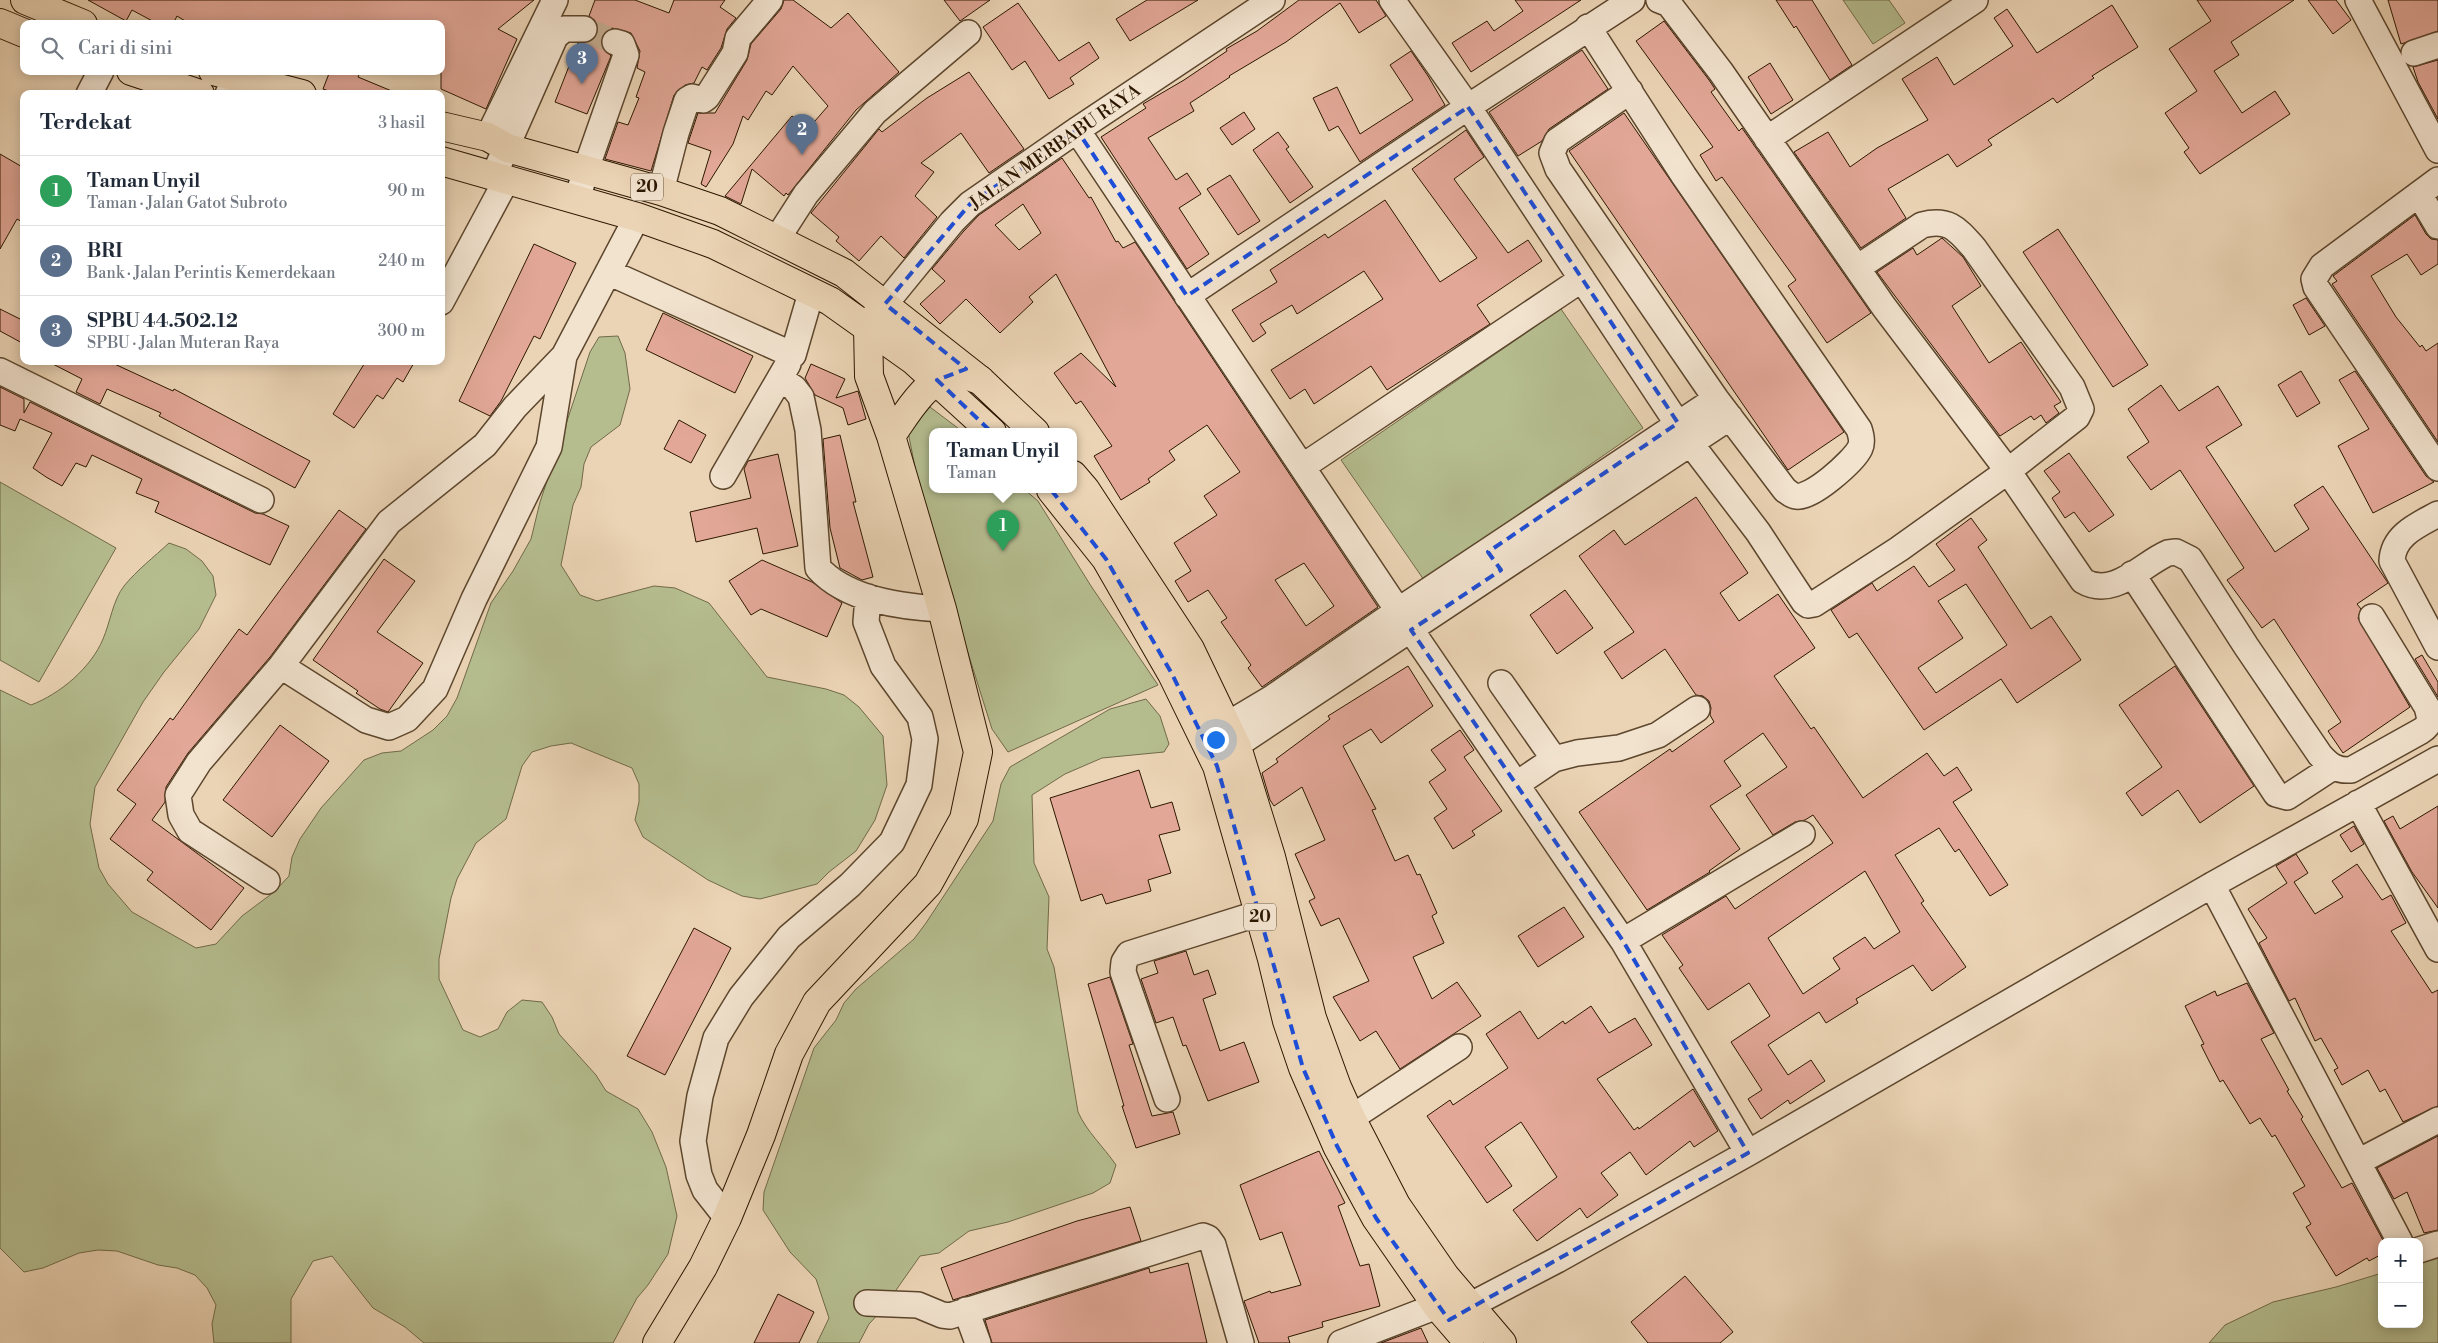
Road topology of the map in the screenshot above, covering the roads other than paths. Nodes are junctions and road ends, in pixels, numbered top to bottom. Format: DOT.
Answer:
graph roads {
  1 [pos="555,0"];
  2 [pos="770,0"];
  3 [pos="1272,0"];
  4 [pos="1392,0"];
  5 [pos="1632,0"];
  6 [pos="1659,0"];
  7 [pos="1976,0"];
  8 [pos="2358,0"];
  9 [pos="40,3"];
  10 [pos="75,20"];
  11 [pos="0,23"];
  12 [pos="1588,27"];
  13 [pos="584,29"];
  14 [pos="20,31"];
  15 [pos="968,33"];
  16 [pos="615,42"];
  17 [pos="2438,45"];
  18 [pos="2414,53"];
  19 [pos="99,75"];
  20 [pos="143,75"];
  21 [pos="225,81"];
  22 [pos="91,90"];
  23 [pos="188,90"];
  24 [pos="278,90"];
  25 [pos="1630,91"];
  26 [pos="1468,107"];
  27 [pos="445,127"];
  28 [pos="1077,130"];
  29 [pos="1767,139"];
  30 [pos="497,142"];
  31 [pos="2438,150"];
  32 [pos="445,162"];
  33 [pos="586,169"];
  34 [pos="500,177"];
  35 [pos="2428,187"];
  36 [pos="661,191"];
  37 [pos="577,200"];
  38 [pos="637,217"];
  39 [pos="2438,226"];
  40 [pos="777,240"];
  41 [pos="1857,268"];
  42 [pos="608,272"];
  43 [pos="1582,279"];
  44 [pos="445,294"];
  45 [pos="1187,296"];
  46 [pos="821,297"];
  47 [pos="884,304"];
  48 [pos="868,326"];
  49 [pos="793,355"];
  50 [pos="564,356"];
  51 [pos="0,371"];
  52 [pos="780,379"];
  53 [pos="937,380"];
  54 [pos="980,380"];
  55 [pos="1723,408"];
  56 [pos="1678,423"];
  57 [pos="988,428"];
  58 [pos="1031,428"];
  59 [pos="890,436"];
  60 [pos="1691,444"];
  61 [pos="1302,467"];
  62 [pos="2438,468"];
  63 [pos="2008,472"];
  64 [pos="723,476"];
  65 [pos="1077,479"];
  66 [pos="1053,493"];
  67 [pos="260,500"];
  68 [pos="2438,514"];
  69 [pos="1494,561"];
  70 [pos="2132,574"];
  71 [pos="868,597"];
  72 [pos="942,609"];
  73 [pos="2372,617"];
  74 [pos="1405,620"];
  75 [pos="2438,647"];
  76 [pos="281,666"];
  77 [pos="1501,683"];
  78 [pos="1697,709"];
  79 [pos="1220,743"];
  80 [pos="2438,759"];
  81 [pos="1554,760"];
  82 [pos="2333,767"];
  83 [pos="1517,784"];
  84 [pos="2358,803"];
  85 [pos="1802,834"];
  86 [pos="267,881"];
  87 [pos="2212,885"];
  88 [pos="1271,909"];
  89 [pos="1623,941"];
  90 [pos="2438,949"];
  91 [pos="1460,1047"];
  92 [pos="1166,1099"];
  93 [pos="1351,1118"];
  94 [pos="2438,1120"];
  95 [pos="1748,1153"];
  96 [pos="2358,1162"];
  97 [pos="727,1218"];
  98 [pos="2398,1238"];
  99 [pos="2438,1244"];
  100 [pos="2423,1249"];
  101 [pos="867,1303"];
  102 [pos="966,1310"];
  103 [pos="1452,1310"];
  104 [pos="657,1343"];
  105 [pos="978,1343"];
  106 [pos="1241,1343"];
  107 [pos="1341,1343"];
  108 [pos="1468,1343"];
  109 [pos="1502,1343"];
  1 -- 30 [label="street"];
  2 -- 36 [label="street"];
  3 -- 28 [label="street, JALAN MERBABU RAYA"];
  4 -- 26 [label="street"];
  5 -- 12 [label="street"];
  6 -- 29 [label="street"];
  7 -- 29 [label="street"];
  8 -- 31 [label="street"];
  9 -- 10 [label="main road"];
  11 -- 14 [label="main road"];
  12 -- 25 [label="street"];
  12 -- 26 [label="street"];
  13 -- 30 [label="street"];
  15 -- 40 [label="street"];
  16 -- 33 [label="street"];
  17 -- 18 [label="street"];
  19 -- 22 [label="street"];
  20 -- 23 [label="main road"];
  21 -- 24 [label="main road"];
  25 -- 55 [label="street"];
  25 -- 55 [label="street"];
  26 -- 43 [label="street"];
  26 -- 45 [label="street"];
  27 -- 30 [label="main road, 20"];
  28 -- 45 [label="street"];
  28 -- 47 [label="street, JALAN MERBABU RAYA"];
  29 -- 41 [label="street"];
  30 -- 33 [label="main road, 20"];
  30 -- 34 [label="street"];
  32 -- 34 [label="main road, 20"];
  33 -- 36 [label="main road, 20"];
  33 -- 37 [label="street"];
  34 -- 37 [label="main road, 20"];
  34 -- 44 [label="street"];
  35 -- 39 [label="street"];
  35 -- 62 [label="street"];
  36 -- 40 [label="main road, 20"];
  37 -- 38 [label="main road, 20"];
  38 -- 42 [label="street"];
  38 -- 46 [label="main road, 20"];
  40 -- 47 [label="main road, 20"];
  41 -- 63 [label="street"];
  41 -- 63 [label="street"];
  42 -- 49 [label="street"];
  42 -- 50 [label="street"];
  43 -- 56 [label="street"];
  43 -- 61 [label="street"];
  45 -- 61 [label="street"];
  46 -- 48 [label="main road, 20"];
  46 -- 49 [label="street"];
  47 -- 48 [label="main road, JALAN MERBABU RAYA"];
  47 -- 54 [label="main road, 20"];
  48 -- 53 [label="main road, 20"];
  48 -- 59 [label="main road"];
  49 -- 52 [label="street"];
  50 -- 76 [label="street"];
  50 -- 76 [label="street"];
  51 -- 67 [label="street"];
  52 -- 64 [label="street"];
  52 -- 71 [label="street"];
  53 -- 54 [label="main road"];
  53 -- 57 [label="main road, 20"];
  53 -- 59 [label="main road"];
  54 -- 58 [label="main road, 20"];
  55 -- 56 [label="street"];
  55 -- 60 [label="street"];
  56 -- 60 [label="street"];
  56 -- 69 [label="street"];
  59 -- 72 [label="main road"];
  60 -- 63 [label="street"];
  60 -- 69 [label="street"];
  61 -- 74 [label="street"];
  63 -- 70 [label="street"];
  65 -- 79 [label="main road, 20"];
  66 -- 79 [label="main road, 20"];
  68 -- 75 [label="street"];
  69 -- 74 [label="street"];
  70 -- 82 [label="street"];
  70 -- 82 [label="street"];
  71 -- 72 [label="street"];
  71 -- 97 [label="street"];
  72 -- 97 [label="main road"];
  73 -- 82 [label="street"];
  74 -- 79 [label="street"];
  74 -- 83 [label="street"];
  76 -- 86 [label="street"];
  77 -- 81 [label="street"];
  78 -- 81 [label="street"];
  79 -- 88 [label="main road, 20"];
  80 -- 84 [label="street"];
  81 -- 83 [label="street"];
  83 -- 89 [label="street"];
  84 -- 87 [label="street"];
  84 -- 90 [label="street"];
  85 -- 89 [label="street"];
  87 -- 95 [label="street"];
  87 -- 96 [label="street"];
  88 -- 92 [label="street"];
  88 -- 93 [label="main road, 20"];
  88 -- 103 [label="main road, 20"];
  89 -- 95 [label="street"];
  91 -- 93 [label="street"];
  93 -- 103 [label="main road, 20"];
  94 -- 96 [label="street"];
  95 -- 103 [label="street"];
  96 -- 98 [label="street"];
  97 -- 104 [label="main road"];
  99 -- 100 [label="street"];
  101 -- 102 [label="street"];
  102 -- 105 [label="street"];
  102 -- 106 [label="street"];
  103 -- 107 [label="street"];
  103 -- 108 [label="main road, 20"];
  103 -- 109 [label="main road, 20"];
}
